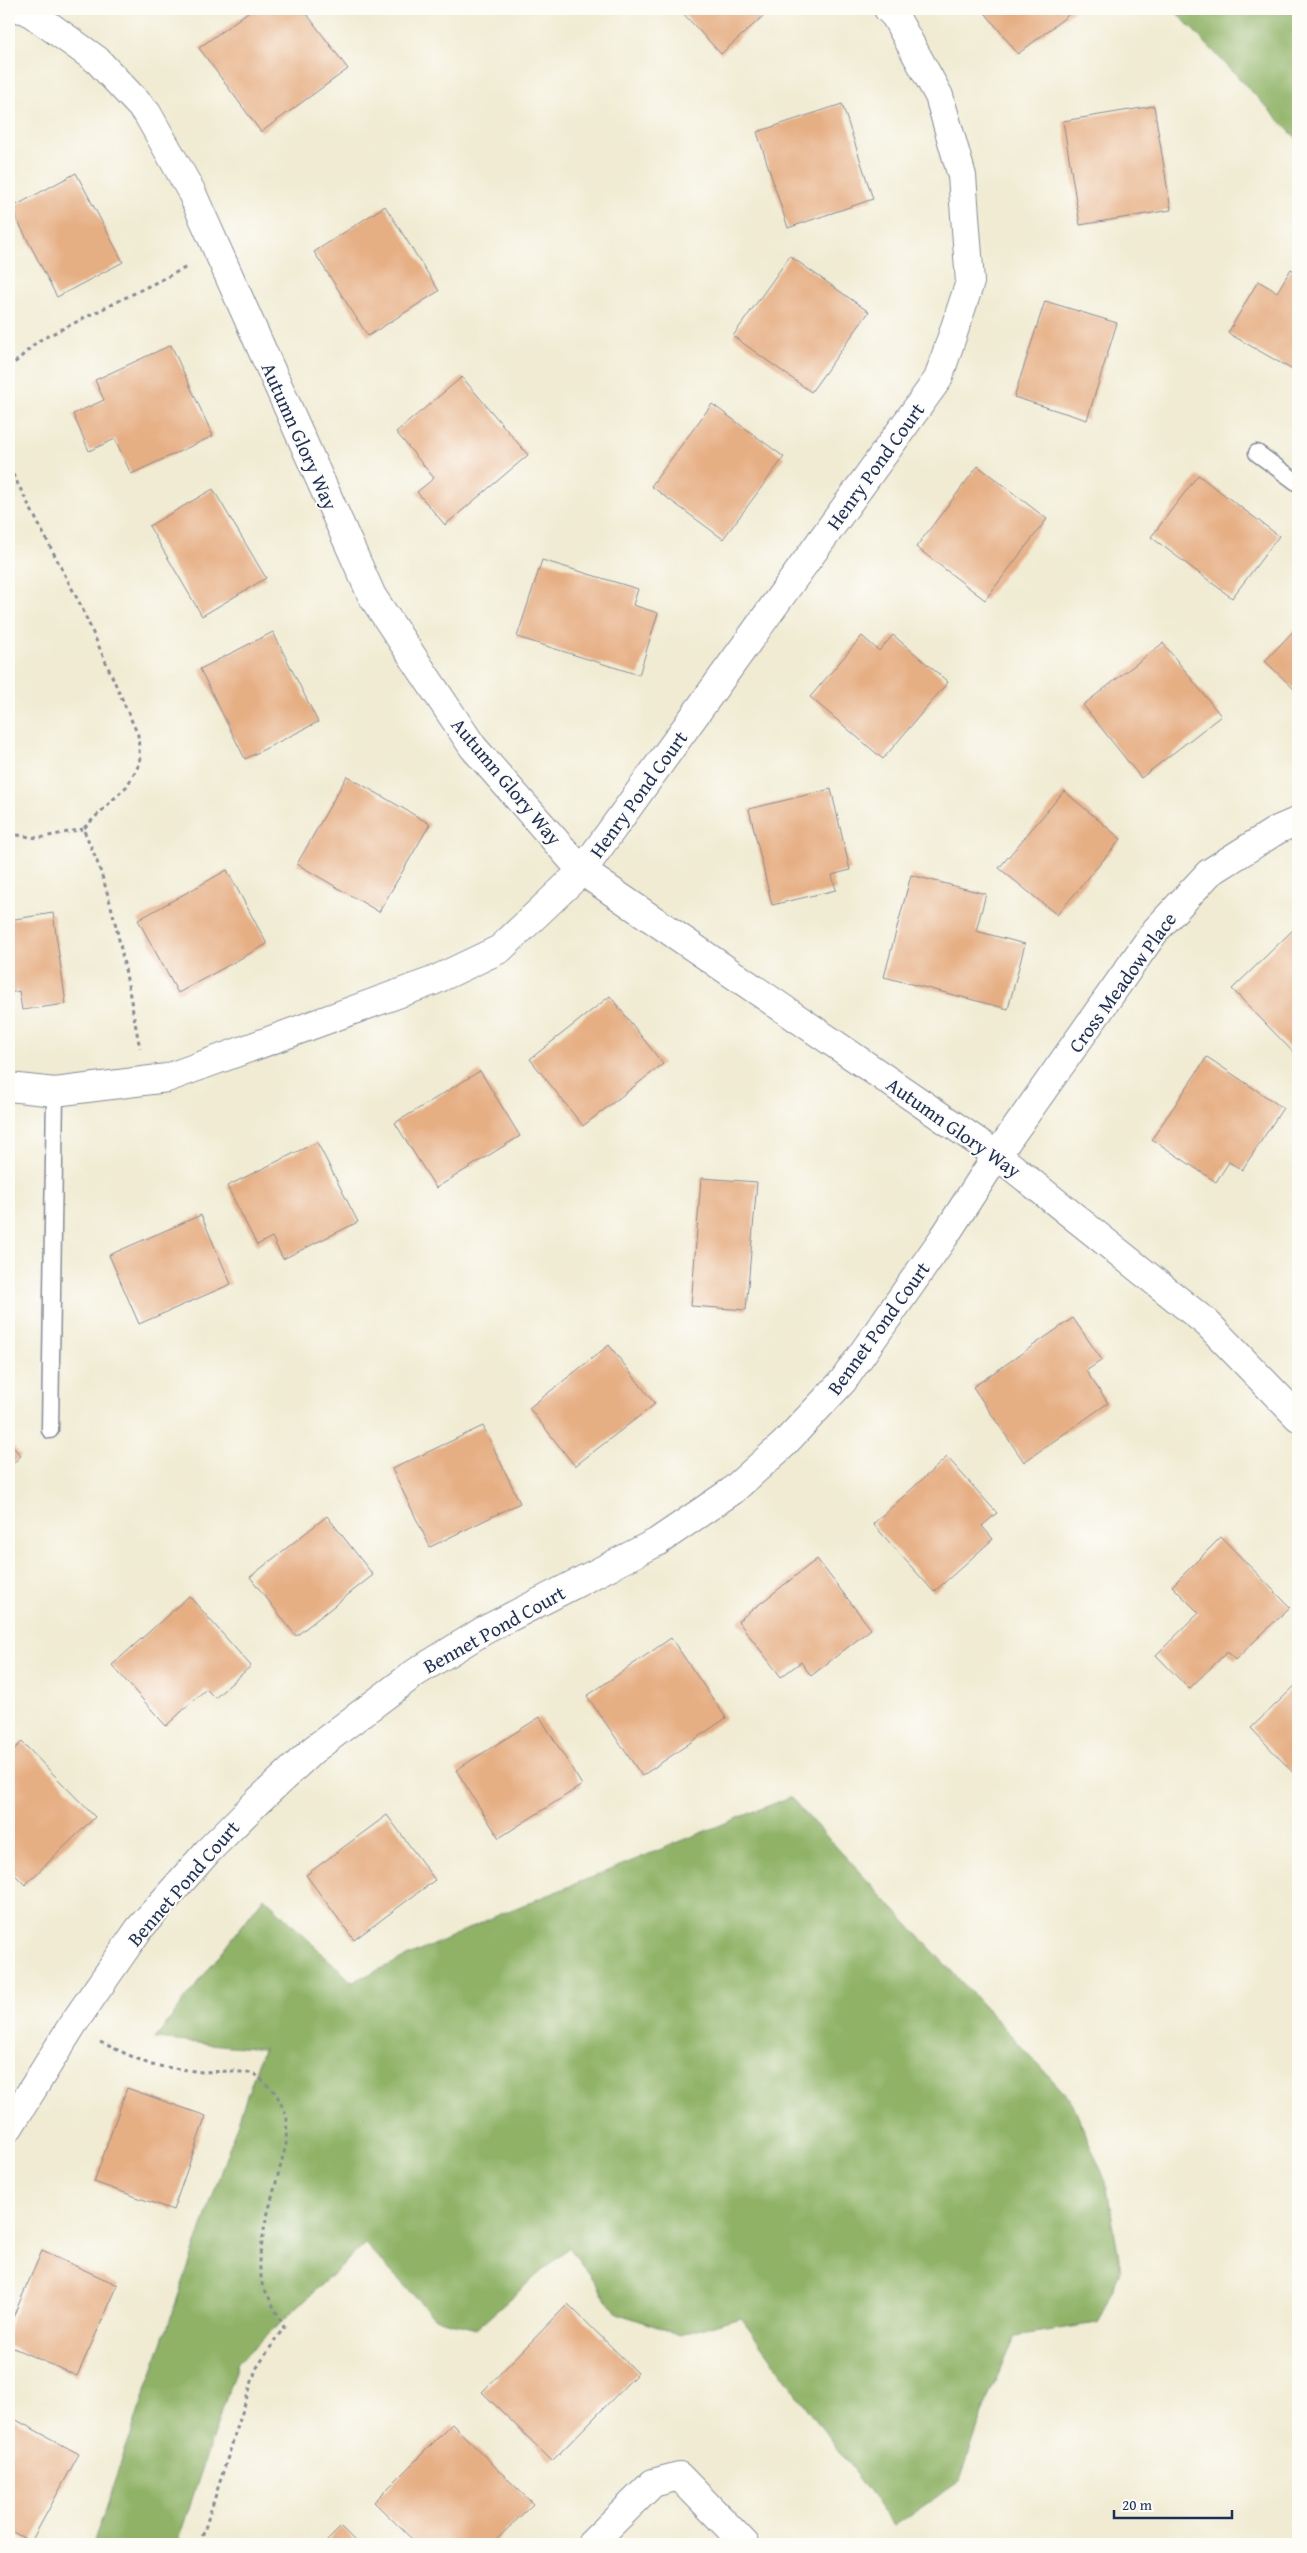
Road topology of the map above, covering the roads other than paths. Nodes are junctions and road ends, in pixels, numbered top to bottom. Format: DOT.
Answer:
graph roads {
  1 [pos="21,9"];
  2 [pos="888,9"];
  3 [pos="1257,453"];
  4 [pos="1298,483"];
  5 [pos="1298,821"];
  6 [pos="582,871"];
  7 [pos="9,1087"];
  8 [pos="55,1092"];
  9 [pos="997,1155"];
  10 [pos="1298,1417"];
  11 [pos="50,1430"];
  12 [pos="9,2127"];
  13 [pos="591,2544"];
  14 [pos="745,2544"];
  1 -- 6 [label="street, Autumn Glory Way"];
  2 -- 6 [label="street, Henry Pond Court"];
  3 -- 4 [label="lane"];
  5 -- 9 [label="street, Cross Meadow Place"];
  6 -- 8 [label="street"];
  6 -- 9 [label="street, Autumn Glory Way"];
  7 -- 8 [label="street"];
  8 -- 11 [label="lane"];
  9 -- 10 [label="street, Autumn Glory Way"];
  9 -- 12 [label="street, Bennet Pond Court"];
  13 -- 14 [label="street"];
}
